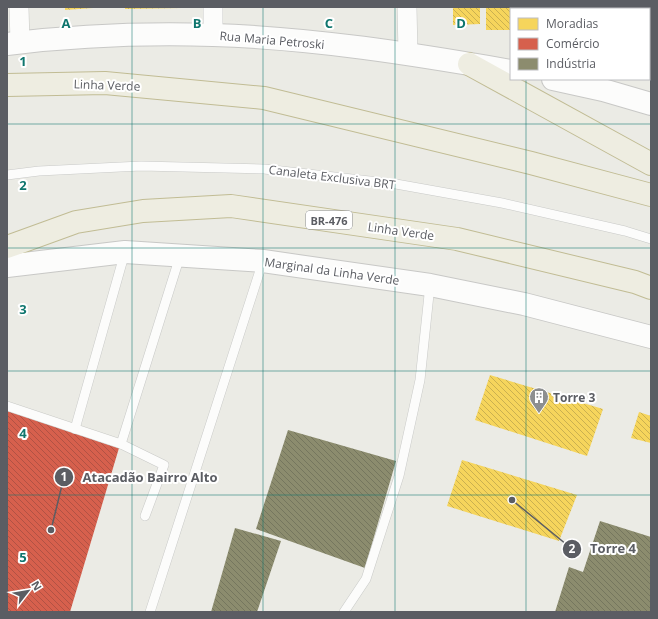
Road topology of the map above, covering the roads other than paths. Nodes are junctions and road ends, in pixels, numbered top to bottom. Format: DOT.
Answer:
graph roads {
  1 [pos="19,7"];
  2 [pos="212,7"];
  3 [pos="407,7"];
  4 [pos="213,35"];
  5 [pos="13,43"];
  6 [pos="408,54"];
  7 [pos="469,64"];
  8 [pos="510,71"];
  9 [pos="562,80"];
  10 [pos="7,85"];
  11 [pos="603,85"];
  12 [pos="651,104"];
  13 [pos="651,164"];
  14 [pos="7,175"];
  15 [pos="651,195"];
  16 [pos="651,239"];
  17 [pos="7,247"];
  18 [pos="125,252"];
  19 [pos="180,256"];
  20 [pos="263,261"];
  21 [pos="7,266"];
  22 [pos="430,285"];
  23 [pos="651,288"];
  24 [pos="651,336"];
  25 [pos="7,406"];
  26 [pos="75,429"];
  27 [pos="121,444"];
  28 [pos="145,516"];
  29 [pos="150,612"];
  30 [pos="344,612"];
  1 -- 5 [label="street"];
  2 -- 4 [label="street"];
  3 -- 6 [label="street"];
  4 -- 5 [label="main road, Rua Maria Petroski"];
  4 -- 6 [label="main road, Rua Maria Petroski"];
  6 -- 7 [label="main road, Rua Maria Petroski"];
  7 -- 8 [label="main road, Rua Maria Petroski"];
  7 -- 13 [label="highway"];
  9 -- 11 [label="main road"];
  10 -- 15 [label="highway, Linha Verde"];
  11 -- 12 [label="main road"];
  14 -- 16 [label="lane, Canaleta Exclusiva BRT"];
  17 -- 23 [label="highway, Linha Verde / BR-476"];
  18 -- 19 [label="main road, Marginal da Linha Verde"];
  18 -- 21 [label="main road, Marginal da Linha Verde"];
  18 -- 26 [label="lane"];
  19 -- 20 [label="main road, Marginal da Linha Verde"];
  19 -- 27 [label="lane"];
  20 -- 22 [label="main road, Marginal da Linha Verde"];
  20 -- 29 [label="lane"];
  22 -- 24 [label="main road, Marginal da Linha Verde"];
  22 -- 30 [label="lane"];
  25 -- 26 [label="lane"];
  26 -- 27 [label="lane"];
  27 -- 28 [label="lane"];
}
